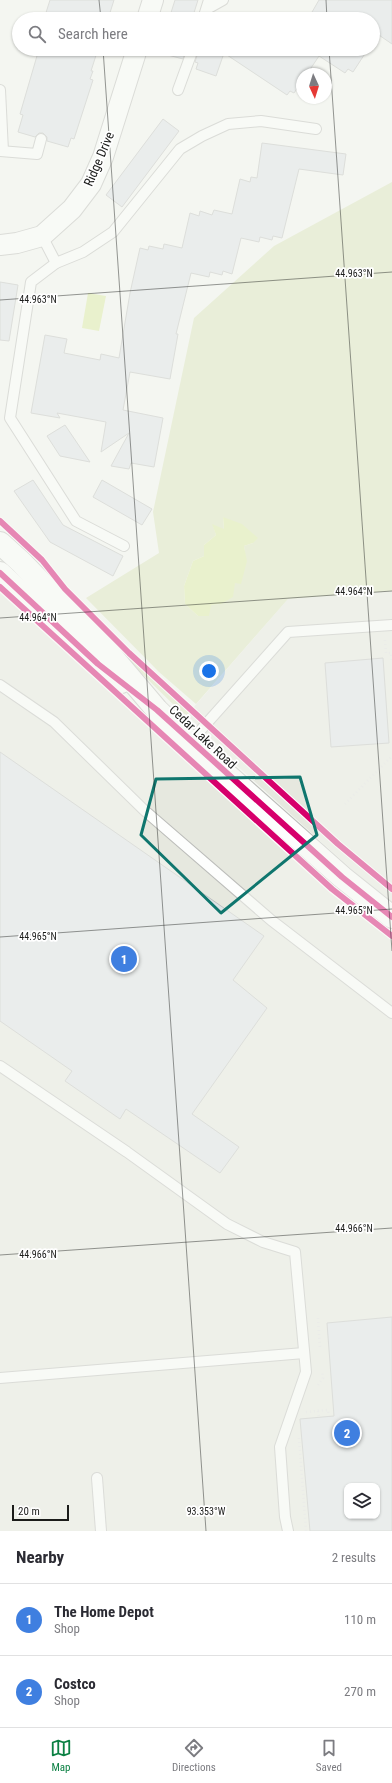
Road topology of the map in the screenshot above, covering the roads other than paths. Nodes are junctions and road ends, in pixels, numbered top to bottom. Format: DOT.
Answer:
graph roads {
  1 [pos="153,0"];
  2 [pos="223,0"];
  3 [pos="206,9"];
  4 [pos="149,12"];
  5 [pos="135,56"];
  6 [pos="190,56"];
  7 [pos="0,90"];
  8 [pos="178,90"];
  9 [pos="316,130"];
  10 [pos="41,139"];
  11 [pos="2,151"];
  12 [pos="42,236"];
  13 [pos="0,245"];
  14 [pos="56,263"];
  15 [pos="0,543"];
  16 [pos="124,546"];
  17 [pos="0,573"];
  18 [pos="388,625"];
  19 [pos="0,685"];
  20 [pos="157,710"];
  21 [pos="190,742"];
  22 [pos="392,917"];
  23 [pos="392,1013"];
  24 [pos="0,1066"];
  25 [pos="304,1353"];
  26 [pos="0,1378"];
  27 [pos="97,1478"];
  28 [pos="101,1531"];
  29 [pos="288,1531"];
  1 -- 4 [label="street"];
  2 -- 3 [label="lane"];
  5 -- 12 [label="street, Ridge Drive"];
  6 -- 8 [label="lane"];
  7 -- 11 [label="lane"];
  9 -- 14 [label="lane"];
  10 -- 11 [label="lane"];
  12 -- 13 [label="street, Ridge Drive"];
  12 -- 14 [label="lane"];
  14 -- 16 [label="lane"];
  15 -- 20 [label="street, Cedar Lake Road"];
  17 -- 20 [label="street, Cedar Lake Road"];
  18 -- 21 [label="lane"];
  19 -- 23 [label="lane"];
  20 -- 21 [label="street, Cedar Lake Road"];
  21 -- 22 [label="street, Cedar Lake Road"];
  24 -- 25 [label="lane"];
  25 -- 26 [label="lane"];
  25 -- 29 [label="lane"];
  27 -- 28 [label="lane"];
}
